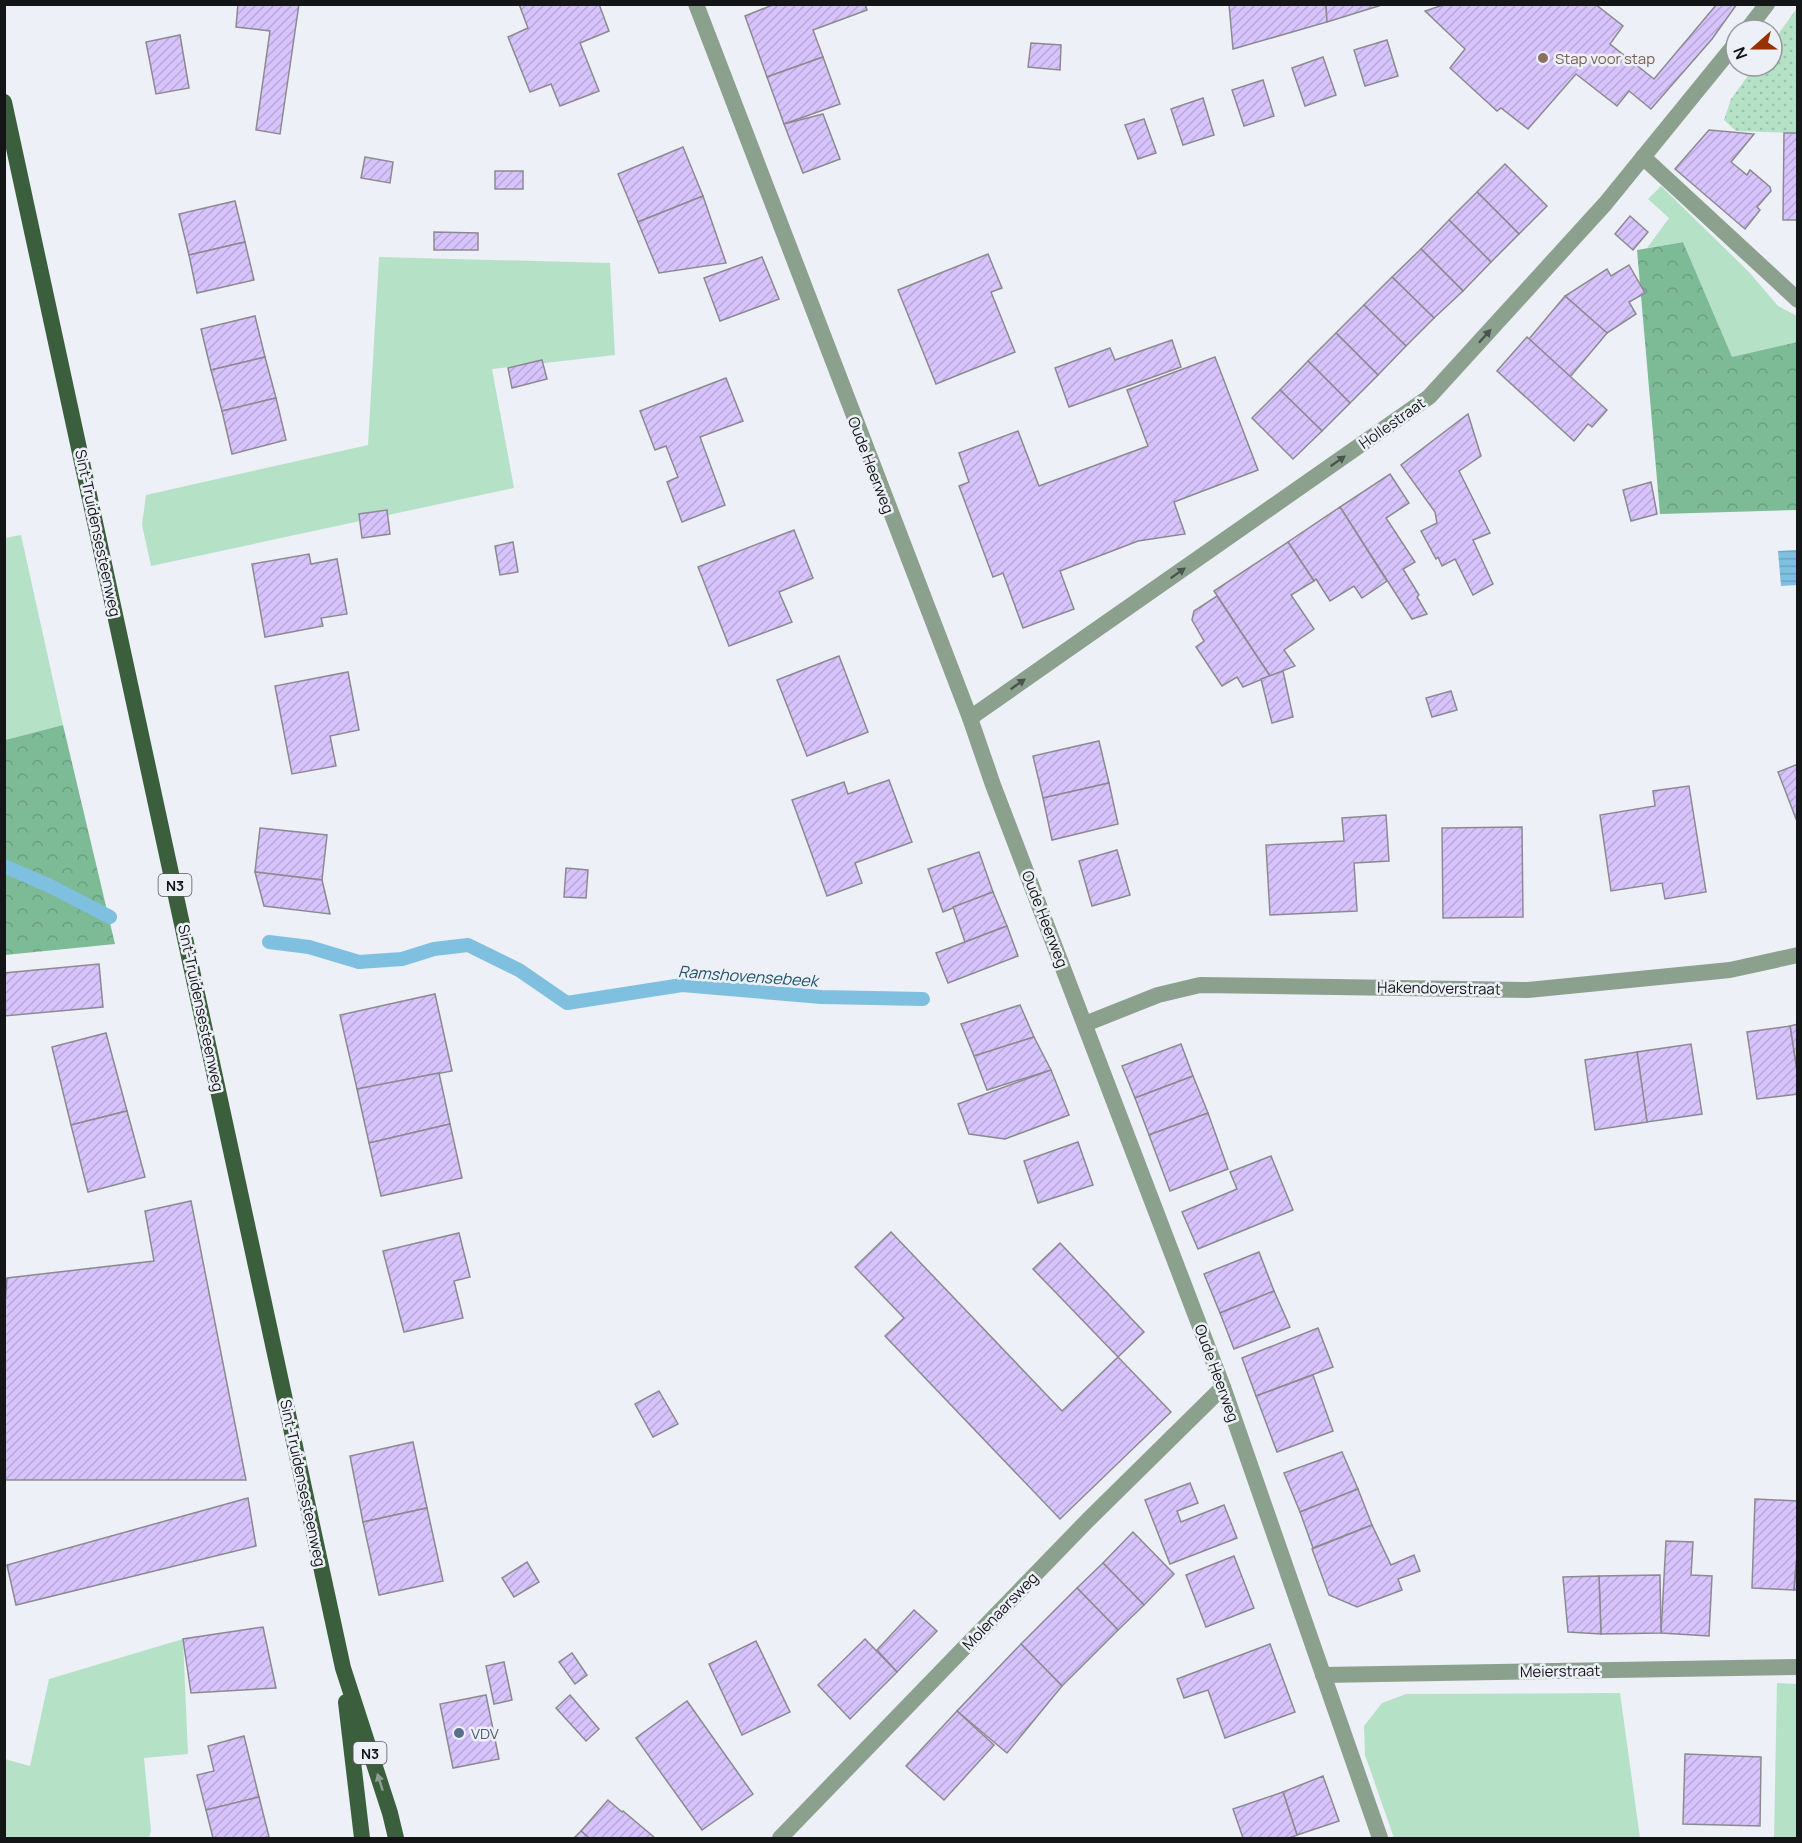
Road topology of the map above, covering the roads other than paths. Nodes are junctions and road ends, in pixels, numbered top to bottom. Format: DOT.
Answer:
graph roads {
  1 [pos="696,4"];
  2 [pos="1767,4"];
  3 [pos="1756,18"];
  4 [pos="1724,58"];
  5 [pos="4,102"];
  6 [pos="1643,157"];
  7 [pos="1797,300"];
  8 [pos="970,718"];
  9 [pos="1797,955"];
  10 [pos="1085,1024"];
  11 [pos="1223,1387"];
  12 [pos="1797,1667"];
  13 [pos="343,1668"];
  14 [pos="1323,1675"];
  15 [pos="362,1839"];
  16 [pos="396,1839"];
  17 [pos="780,1839"];
  18 [pos="1380,1839"];
  1 -- 8 [label="street, Oude Heerweg"];
  2 -- 3 [label="street"];
  4 -- 6 [label="street, Hollestraat"];
  5 -- 13 [label="main road, Sint-Truidensesteenweg / N3"];
  6 -- 7 [label="street"];
  8 -- 6 [label="street, Hollestraat, one-way"];
  8 -- 10 [label="street, Oude Heerweg"];
  9 -- 10 [label="street, Hakendoverstraat"];
  10 -- 11 [label="street, Oude Heerweg"];
  11 -- 14 [label="street, Oude Heerweg"];
  11 -- 17 [label="street, Molenaarsweg"];
  12 -- 14 [label="street, Meierstraat"];
  13 -- 15 [label="main road, Sint-Truidensesteenweg / N3"];
  16 -- 13 [label="main road, Sint-Truidensesteenweg / N3, one-way"];
  14 -- 18 [label="street, Oude Heerweg"];
}
